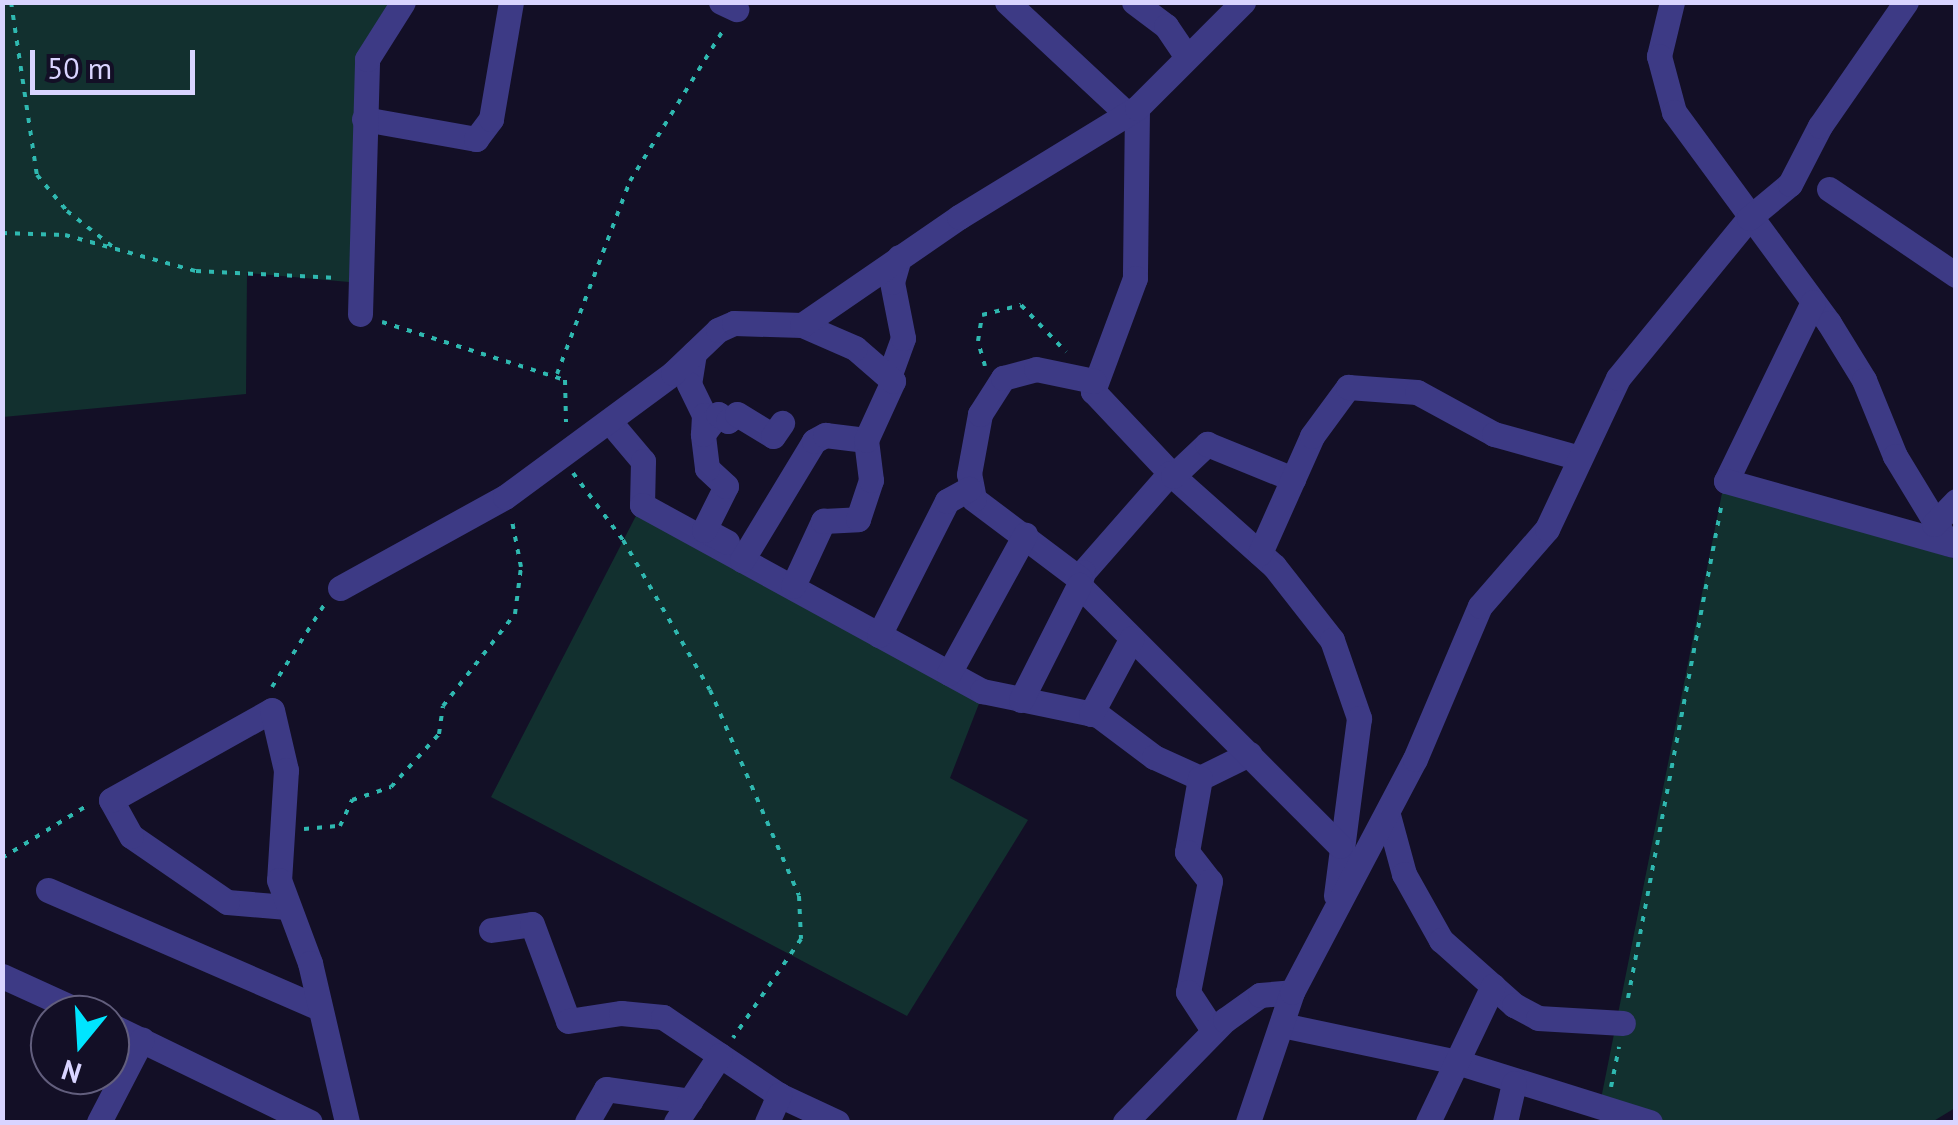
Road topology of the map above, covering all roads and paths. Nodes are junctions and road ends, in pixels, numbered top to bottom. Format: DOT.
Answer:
graph roads {
  1 [pos="11,2"];
  2 [pos="403,2"];
  3 [pos="511,2"];
  4 [pos="1007,2"];
  5 [pos="1134,2"];
  6 [pos="1243,2"];
  7 [pos="1672,2"];
  8 [pos="1906,2"];
  9 [pos="729,6"];
  10 [pos="1186,56"];
  11 [pos="1132,111"];
  12 [pos="364,118"];
  13 [pos="1829,189"];
  14 [pos="1749,218"];
  15 [pos="116,249"];
  16 [pos="900,257"];
  17 [pos="1951,262"];
  18 [pos="1813,302"];
  19 [pos="360,314"];
  20 [pos="802,325"];
  21 [pos="694,352"];
  22 [pos="890,374"];
  23 [pos="556,376"];
  24 [pos="1089,380"];
  25 [pos="992,390"];
  26 [pos="610,422"];
  27 [pos="782,423"];
  28 [pos="703,434"];
  29 [pos="866,440"];
  30 [pos="1580,458"];
  31 [pos="1172,475"];
  32 [pos="1292,479"];
  33 [pos="1726,480"];
  34 [pos="969,490"];
  35 [pos="505,498"];
  36 [pos="1956,502"];
  37 [pos="1025,535"];
  38 [pos="1946,538"];
  39 [pos="623,540"];
  40 [pos="1260,553"];
  41 [pos="742,560"];
  42 [pos="1080,582"];
  43 [pos="793,586"];
  44 [pos="340,588"];
  45 [pos="879,635"];
  46 [pos="1132,638"];
  47 [pos="949,673"];
  48 [pos="1021,700"];
  49 [pos="272,710"];
  50 [pos="1091,714"];
  51 [pos="1249,754"];
  52 [pos="1200,778"];
  53 [pos="1388,815"];
  54 [pos="280,829"];
  55 [pos="1340,846"];
  56 [pos="48,890"];
  57 [pos="287,907"];
  58 [pos="1335,912"];
  59 [pos="491,930"];
  60 [pos="2,976"];
  61 [pos="1493,986"];
  62 [pos="1292,992"];
  63 [pos="44,995"];
  64 [pos="319,1008"];
  65 [pos="1623,1023"];
  66 [pos="1282,1026"];
  67 [pos="1214,1030"];
  68 [pos="130,1034"];
  69 [pos="142,1040"];
  70 [pos="720,1055"];
  71 [pos="1457,1062"];
  72 [pos="1514,1084"];
  73 [pos="779,1094"];
  74 [pos="683,1112"];
  75 [pos="1605,1114"];
  76 [pos="99,1122"];
  77 [pos="310,1122"];
  78 [pos="348,1122"];
  79 [pos="586,1122"];
  80 [pos="766,1122"];
  81 [pos="837,1122"];
  82 [pos="1125,1122"];
  83 [pos="1248,1122"];
  84 [pos="1428,1122"];
  85 [pos="1505,1122"];
  86 [pos="1650,1122"];
  1 -- 15 [label="path"];
  2 -- 12 [label="street"];
  3 -- 12 [label="street"];
  4 -- 11 [label="street"];
  5 -- 10 [label="street"];
  6 -- 10 [label="street"];
  7 -- 14 [label="street"];
  8 -- 14 [label="street"];
  9 -- 23 [label="path"];
  10 -- 11 [label="street"];
  11 -- 16 [label="street"];
  11 -- 24 [label="street"];
  12 -- 19 [label="street"];
  13 -- 17 [label="street"];
  14 -- 18 [label="street"];
  14 -- 30 [label="street"];
  16 -- 20 [label="street"];
  16 -- 22 [label="street"];
  18 -- 33 [label="street"];
  18 -- 38 [label="street"];
  20 -- 21 [label="street"];
  20 -- 22 [label="street"];
  21 -- 26 [label="street"];
  21 -- 28 [label="street"];
  22 -- 29 [label="street"];
  24 -- 25 [label="street"];
  24 -- 25 [label="path"];
  24 -- 31 [label="street"];
  25 -- 34 [label="street"];
  26 -- 35 [label="street"];
  26 -- 41 [label="street"];
  27 -- 28 [label="street"];
  28 -- 41 [label="street"];
  29 -- 41 [label="street"];
  29 -- 43 [label="street"];
  30 -- 32 [label="street"];
  30 -- 53 [label="street"];
  31 -- 32 [label="street"];
  31 -- 40 [label="street"];
  31 -- 42 [label="street"];
  32 -- 40 [label="street"];
  33 -- 38 [label="street"];
  33 -- 65 [label="path"];
  34 -- 37 [label="street"];
  34 -- 45 [label="street"];
  35 -- 44 [label="street"];
  35 -- 54 [label="path"];
  36 -- 38 [label="street"];
  37 -- 42 [label="street"];
  37 -- 47 [label="street"];
  39 -- 70 [label="path"];
  40 -- 55 [label="street"];
  41 -- 43 [label="street"];
  42 -- 46 [label="street"];
  42 -- 48 [label="street"];
  43 -- 45 [label="street"];
  44 -- 49 [label="path"];
  45 -- 47 [label="street"];
  46 -- 50 [label="street"];
  46 -- 51 [label="street"];
  47 -- 48 [label="street"];
  48 -- 50 [label="street"];
  49 -- 54 [label="street"];
  49 -- 57 [label="street"];
  50 -- 52 [label="street"];
  51 -- 52 [label="street"];
  51 -- 55 [label="street"];
  52 -- 67 [label="street"];
  53 -- 58 [label="street"];
  53 -- 61 [label="street"];
  54 -- 57 [label="street"];
  55 -- 58 [label="street"];
  56 -- 64 [label="street"];
  57 -- 64 [label="street"];
  58 -- 62 [label="street"];
  59 -- 70 [label="street"];
  60 -- 63 [label="street"];
  61 -- 65 [label="street"];
  61 -- 71 [label="street"];
  62 -- 66 [label="street"];
  62 -- 67 [label="street"];
  64 -- 78 [label="street"];
  65 -- 75 [label="path"];
  66 -- 71 [label="street"];
  66 -- 83 [label="street"];
  67 -- 82 [label="street"];
  68 -- 69 [label="street"];
  69 -- 76 [label="street"];
  69 -- 77 [label="street"];
  70 -- 73 [label="street"];
  70 -- 74 [label="street"];
  71 -- 72 [label="street"];
  71 -- 84 [label="street"];
  72 -- 75 [label="street"];
  72 -- 85 [label="street"];
  73 -- 80 [label="street"];
  73 -- 81 [label="street"];
  74 -- 79 [label="street"];
  75 -- 86 [label="street"];
}
